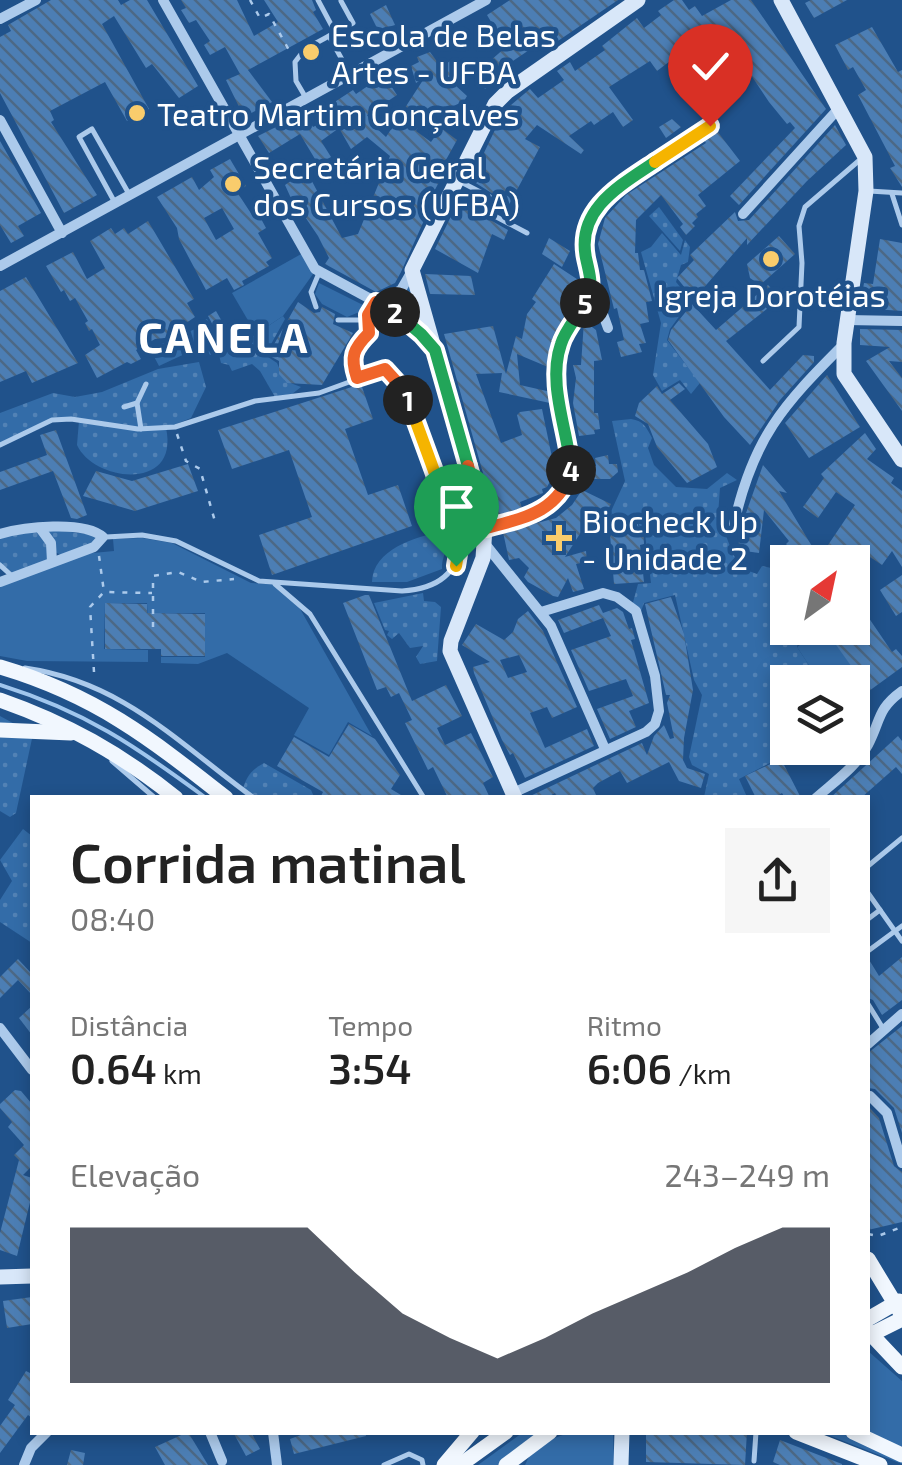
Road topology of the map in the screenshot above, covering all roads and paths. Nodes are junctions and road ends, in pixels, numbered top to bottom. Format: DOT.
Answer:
graph roads {
  1 [pos="36,0"];
  2 [pos="163,0"];
  3 [pos="250,0"];
  4 [pos="318,0"];
  5 [pos="486,0"];
  6 [pos="638,0"];
  7 [pos="781,0"];
  8 [pos="341,1"];
  9 [pos="0,19"];
  10 [pos="332,34"];
  11 [pos="295,62"];
  12 [pos="350,74"];
  13 [pos="306,98"];
  14 [pos="840,107"];
  15 [pos="0,120"];
  16 [pos="710,126"];
  17 [pos="240,134"];
  18 [pos="865,156"];
  19 [pos="455,186"];
  20 [pos="866,191"];
  21 [pos="902,193"];
  22 [pos="129,194"];
  23 [pos="892,194"];
  24 [pos="115,202"];
  25 [pos="484,211"];
  26 [pos="743,214"];
  27 [pos="902,226"];
  28 [pos="62,232"];
  29 [pos="527,232"];
  30 [pos="0,266"];
  31 [pos="412,270"];
  32 [pos="319,274"];
  33 [pos="593,286"];
  34 [pos="376,302"];
  35 [pos="316,307"];
  36 [pos="582,310"];
  37 [pos="368,315"];
  38 [pos="338,320"];
  39 [pos="847,320"];
  40 [pos="902,320"];
  41 [pos="844,343"];
  42 [pos="435,350"];
  43 [pos="382,357"];
  44 [pos="763,361"];
  45 [pos="385,369"];
  46 [pos="357,378"];
  47 [pos="146,384"];
  48 [pos="137,404"];
  49 [pos="124,408"];
  50 [pos="175,428"];
  51 [pos="141,429"];
  52 [pos="0,445"];
  53 [pos="902,460"];
  54 [pos="216,524"];
  55 [pos="734,524"];
  56 [pos="39,528"];
  57 [pos="486,528"];
  58 [pos="0,534"];
  59 [pos="102,537"];
  60 [pos="486,545"];
  61 [pos="98,550"];
  62 [pos="56,557"];
  63 [pos="0,566"];
  64 [pos="14,578"];
  65 [pos="249,578"];
  66 [pos="0,582"];
  67 [pos="273,582"];
  68 [pos="104,592"];
  69 [pos="153,593"];
  70 [pos="541,612"];
  71 [pos="154,627"];
  72 [pos="0,666"];
  73 [pos="94,672"];
  74 [pos="902,691"];
  75 [pos="0,700"];
  76 [pos="0,730"];
  77 [pos="80,733"];
  78 [pos="110,748"];
  79 [pos="605,750"];
  80 [pos="152,795"];
  81 [pos="172,795"];
  82 [pos="222,795"];
  83 [pos="250,795"];
  84 [pos="422,795"];
  85 [pos="514,795"];
  86 [pos="819,795"];
  87 [pos="902,838"];
  88 [pos="870,864"];
  89 [pos="870,896"];
  90 [pos="880,910"];
  91 [pos="870,918"];
  92 [pos="902,926"];
  93 [pos="895,931"];
  94 [pos="902,941"];
  95 [pos="870,950"];
  96 [pos="870,1007"];
  97 [pos="902,1014"];
  98 [pos="0,1028"];
  99 [pos="884,1030"];
  100 [pos="870,1042"];
  101 [pos="30,1067"];
  102 [pos="870,1096"];
  103 [pos="902,1106"];
  104 [pos="887,1113"];
  105 [pos="902,1164"];
  106 [pos="902,1228"];
  107 [pos="870,1234"];
  108 [pos="870,1263"];
  109 [pos="30,1276"];
  110 [pos="0,1277"];
  111 [pos="870,1278"];
  112 [pos="902,1282"];
  113 [pos="902,1298"];
  114 [pos="902,1317"];
  115 [pos="870,1318"];
  116 [pos="870,1333"];
  117 [pos="870,1336"];
  118 [pos="902,1367"];
  119 [pos="44,1435"];
  120 [pos="211,1435"];
  121 [pos="273,1435"];
  122 [pos="469,1435"];
  123 [pos="502,1435"];
  124 [pos="546,1435"];
  125 [pos="622,1435"];
  126 [pos="756,1435"];
  127 [pos="804,1435"];
  128 [pos="859,1435"];
  129 [pos="536,1442"];
  130 [pos="902,1455"];
  131 [pos="754,1460"];
  132 [pos="222,1461"];
  133 [pos="24,1465"];
  134 [pos="278,1465"];
  135 [pos="384,1465"];
  136 [pos="423,1465"];
  137 [pos="444,1465"];
  138 [pos="460,1465"];
  139 [pos="506,1465"];
  140 [pos="521,1465"];
  141 [pos="621,1465"];
  142 [pos="880,1465"];
  1 -- 9 [label="street"];
  2 -- 17 [label="street"];
  3 -- 11 [label="path"];
  4 -- 10 [label="lane"];
  5 -- 12 [label="street"];
  6 -- 19 [label="main road"];
  7 -- 14 [label="main road"];
  8 -- 10 [label="lane"];
  10 -- 11 [label="lane"];
  10 -- 12 [label="lane"];
  11 -- 13 [label="lane"];
  12 -- 13 [label="street"];
  13 -- 17 [label="street"];
  14 -- 18 [label="main road"];
  14 -- 26 [label="street"];
  15 -- 28 [label="street"];
  16 -- 33 [label="street"];
  17 -- 22 [label="street"];
  17 -- 32 [label="street"];
  18 -- 20 [label="main road"];
  18 -- 44 [label="lane"];
  19 -- 25 [label="lane"];
  19 -- 25 [label="lane"];
  19 -- 31 [label="main road"];
  20 -- 23 [label="lane"];
  20 -- 39 [label="main road"];
  21 -- 23 [label="lane"];
  22 -- 24 [label="street"];
  22 -- 24 [label="lane"];
  23 -- 27 [label="lane"];
  24 -- 28 [label="street"];
  25 -- 29 [label="lane"];
  28 -- 30 [label="street"];
  31 -- 34 [label="street"];
  31 -- 42 [label="main road"];
  32 -- 34 [label="street"];
  32 -- 35 [label="lane"];
  33 -- 36 [label="street"];
  33 -- 36 [label="street"];
  34 -- 37 [label="lane"];
  34 -- 42 [label="street"];
  36 -- 57 [label="street"];
  37 -- 38 [label="lane"];
  37 -- 46 [label="path"];
  39 -- 40 [label="street"];
  39 -- 41 [label="main road"];
  41 -- 53 [label="main road"];
  41 -- 55 [label="street"];
  42 -- 57 [label="main road"];
  43 -- 45 [label="lane"];
  45 -- 46 [label="lane"];
  45 -- 67 [label="lane"];
  46 -- 50 [label="lane"];
  47 -- 48 [label="lane"];
  48 -- 49 [label="lane"];
  48 -- 51 [label="lane"];
  50 -- 51 [label="lane"];
  50 -- 54 [label="path"];
  51 -- 52 [label="lane"];
  56 -- 58 [label="street"];
  56 -- 59 [label="street"];
  56 -- 62 [label="street"];
  57 -- 60 [label="main road"];
  59 -- 62 [label="street"];
  59 -- 65 [label="lane"];
  60 -- 70 [label="street"];
  60 -- 85 [label="main road"];
  61 -- 68 [label="path"];
  62 -- 64 [label="street"];
  63 -- 64 [label="lane"];
  64 -- 66 [label="street"];
  65 -- 67 [label="lane"];
  65 -- 69 [label="path"];
  67 -- 84 [label="lane"];
  68 -- 69 [label="path"];
  68 -- 73 [label="path"];
  69 -- 71 [label="path"];
  70 -- 79 [label="street"];
  70 -- 79 [label="street"];
  72 -- 82 [label="main road"];
  72 -- 83 [label="lane"];
  74 -- 86 [label="street"];
  75 -- 77 [label="main road"];
  76 -- 77 [label="main road"];
  77 -- 78 [label="main road"];
  78 -- 80 [label="lane"];
  78 -- 81 [label="main road"];
  79 -- 85 [label="street"];
  87 -- 88 [label="lane"];
  89 -- 90 [label="lane"];
  90 -- 91 [label="lane"];
  90 -- 93 [label="lane"];
  92 -- 93 [label="lane"];
  93 -- 94 [label="lane"];
  93 -- 95 [label="lane"];
  96 -- 99 [label="lane"];
  97 -- 99 [label="street"];
  98 -- 101 [label="street"];
  99 -- 100 [label="street"];
  102 -- 104 [label="street"];
  103 -- 104 [label="street"];
  104 -- 105 [label="street"];
  106 -- 107 [label="path"];
  108 -- 114 [label="main road"];
  109 -- 110 [label="main road"];
  111 -- 112 [label="main road"];
  113 -- 115 [label="main road"];
  114 -- 116 [label="main road"];
  117 -- 118 [label="main road"];
  119 -- 133 [label="street"];
  120 -- 132 [label="street"];
  121 -- 134 [label="street"];
  122 -- 137 [label="main road"];
  123 -- 138 [label="main road"];
  124 -- 129 [label="main road"];
  125 -- 141 [label="main road"];
  126 -- 131 [label="lane"];
  127 -- 142 [label="main road"];
  128 -- 130 [label="main road"];
  129 -- 139 [label="main road"];
  129 -- 140 [label="main road"];
  135 -- 136 [label="lane"];
}
